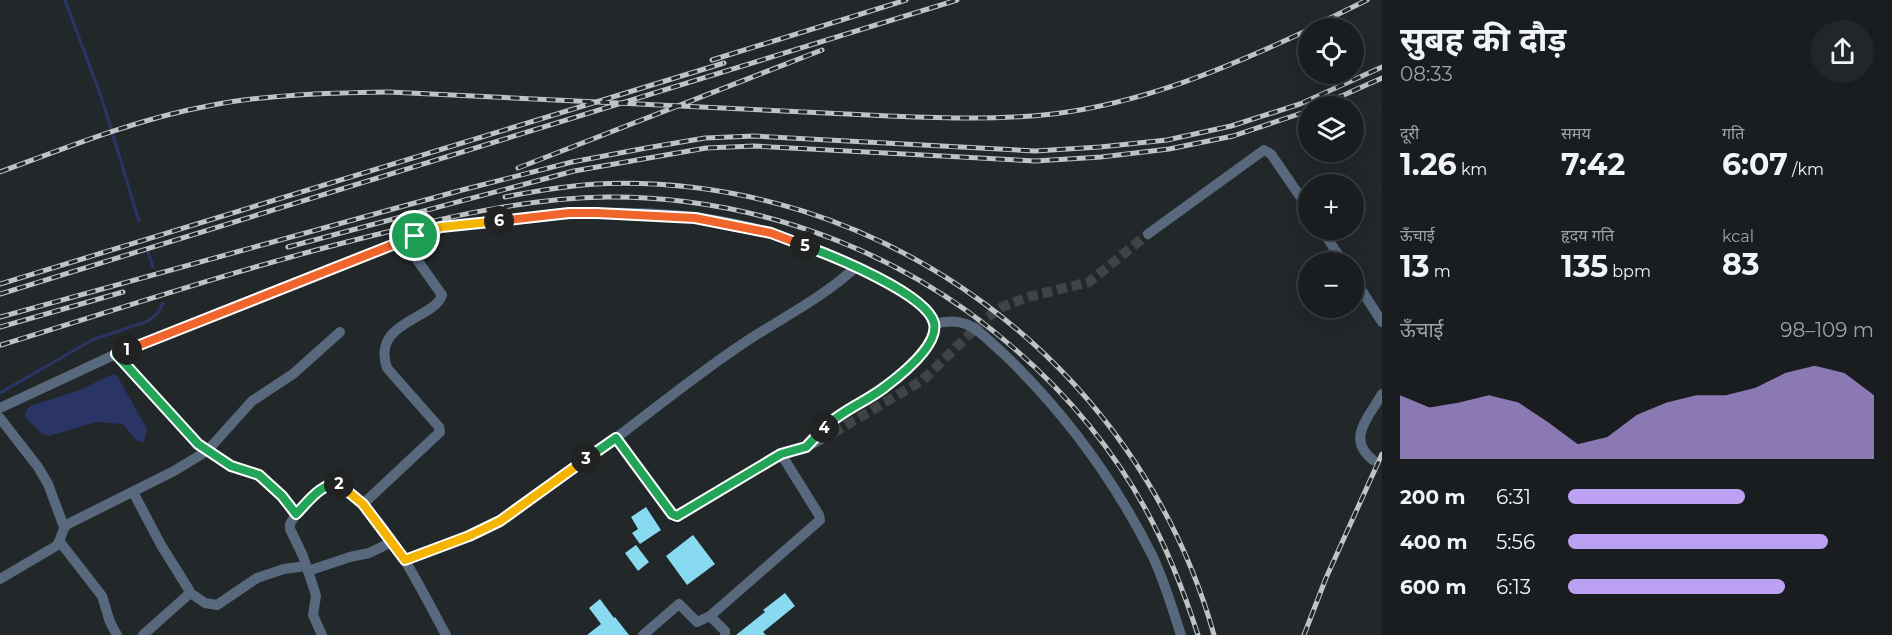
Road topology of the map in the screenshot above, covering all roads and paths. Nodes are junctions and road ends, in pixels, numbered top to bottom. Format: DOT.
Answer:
graph roads {
  1 [pos="1298,193"];
  2 [pos="1148,234"];
  3 [pos="403,240"];
  4 [pos="856,267"];
  5 [pos="1364,295"];
  6 [pos="1382,322"];
  7 [pos="934,324"];
  8 [pos="340,332"];
  9 [pos="116,354"];
  10 [pos="1382,394"];
  11 [pos="0,408"];
  12 [pos="0,418"];
  13 [pos="833,434"];
  14 [pos="616,438"];
  15 [pos="806,447"];
  16 [pos="207,451"];
  17 [pos="781,454"];
  18 [pos="1372,460"];
  19 [pos="133,492"];
  20 [pos="363,504"];
  21 [pos="296,514"];
  22 [pos="64,527"];
  23 [pos="60,542"];
  24 [pos="392,542"];
  25 [pos="405,560"];
  26 [pos="307,568"];
  27 [pos="0,579"];
  28 [pos="189,592"];
  29 [pos="710,616"];
  30 [pos="117,635"];
  31 [pos="146,635"];
  32 [pos="322,635"];
  33 [pos="446,635"];
  34 [pos="644,635"];
  35 [pos="725,635"];
  36 [pos="1181,635"];
  1 -- 2 [label="street"];
  3 -- 4 [label="street"];
  3 -- 9 [label="street"];
  3 -- 20 [label="street"];
  4 -- 7 [label="street"];
  4 -- 14 [label="street"];
  5 -- 6 [label="street"];
  7 -- 15 [label="street"];
  7 -- 36 [label="street"];
  8 -- 16 [label="street"];
  9 -- 11 [label="street"];
  9 -- 16 [label="street"];
  10 -- 18 [label="street"];
  12 -- 22 [label="street"];
  13 -- 15 [label="street"];
  14 -- 17 [label="street"];
  14 -- 25 [label="street"];
  15 -- 17 [label="street"];
  16 -- 19 [label="street"];
  16 -- 21 [label="street"];
  17 -- 29 [label="street"];
  19 -- 22 [label="street"];
  19 -- 28 [label="street"];
  20 -- 21 [label="street"];
  20 -- 24 [label="street"];
  21 -- 26 [label="street"];
  22 -- 23 [label="street"];
  23 -- 27 [label="street"];
  23 -- 30 [label="street"];
  24 -- 25 [label="street"];
  24 -- 26 [label="street"];
  25 -- 33 [label="street"];
  26 -- 28 [label="street"];
  26 -- 32 [label="street"];
  28 -- 31 [label="street"];
  29 -- 34 [label="street"];
  29 -- 35 [label="street"];
}
